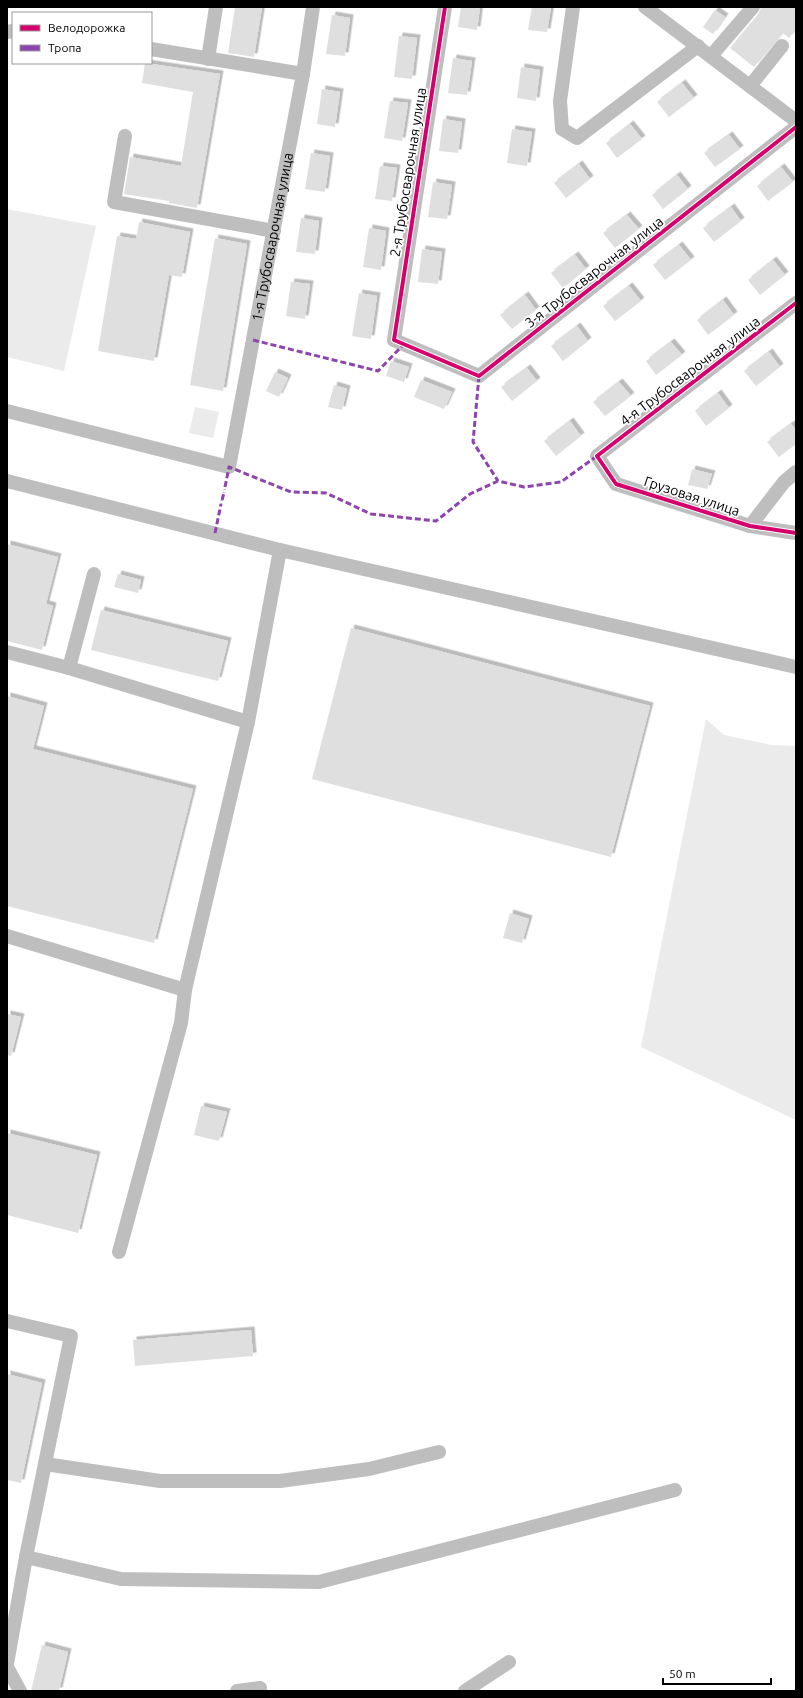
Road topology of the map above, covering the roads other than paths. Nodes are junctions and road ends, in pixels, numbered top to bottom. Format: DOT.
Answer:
graph roads {
  1 [pos="216,7"];
  2 [pos="313,7"];
  3 [pos="445,7"];
  4 [pos="573,7"];
  5 [pos="753,7"];
  6 [pos="650,9"];
  7 [pos="698,46"];
  8 [pos="782,46"];
  9 [pos="152,49"];
  10 [pos="711,56"];
  11 [pos="208,59"];
  12 [pos="303,74"];
  13 [pos="750,86"];
  14 [pos="796,121"];
  15 [pos="796,128"];
  16 [pos="125,136"];
  17 [pos="274,231"];
  18 [pos="796,303"];
  19 [pos="394,340"];
  20 [pos="7,411"];
  21 [pos="597,456"];
  22 [pos="796,472"];
  23 [pos="7,481"];
  24 [pos="750,526"];
  25 [pos="796,533"];
  26 [pos="280,550"];
  27 [pos="94,574"];
  28 [pos="7,652"];
  29 [pos="796,667"];
  30 [pos="69,668"];
  31 [pos="248,722"];
  32 [pos="7,936"];
  33 [pos="185,990"];
  34 [pos="119,1252"];
  35 [pos="7,1321"];
  36 [pos="439,1452"];
  37 [pos="45,1464"];
  38 [pos="675,1490"];
  39 [pos="26,1557"];
  40 [pos="509,1662"];
  41 [pos="7,1664"];
  42 [pos="7,1667"];
  43 [pos="260,1688"];
  44 [pos="20,1691"];
  45 [pos="237,1691"];
  46 [pos="465,1691"];
  1 -- 11 [label="street"];
  2 -- 12 [label="street, 1-я Трубосварочная улица"];
  3 -- 19 [label="street, 2-я Трубосварочная улица"];
  4 -- 7 [label="street"];
  5 -- 10 [label="street"];
  6 -- 7 [label="street"];
  7 -- 10 [label="street"];
  8 -- 13 [label="street"];
  9 -- 11 [label="street"];
  10 -- 13 [label="street"];
  11 -- 12 [label="street"];
  12 -- 17 [label="street, 1-я Трубосварочная улица"];
  13 -- 14 [label="street"];
  15 -- 19 [label="street, 3-я Трубосварочная улица"];
  16 -- 17 [label="street"];
  17 -- 20 [label="street, 1-я Трубосварочная улица"];
  18 -- 21 [label="street, 4-я Трубосварочная улица"];
  21 -- 24 [label="street, Грузовая улица"];
  22 -- 24 [label="street"];
  23 -- 26 [label="street"];
  24 -- 25 [label="street, Грузовая улица"];
  26 -- 29 [label="street"];
  26 -- 31 [label="street"];
  27 -- 30 [label="street"];
  28 -- 30 [label="street"];
  30 -- 31 [label="street"];
  31 -- 33 [label="street"];
  32 -- 33 [label="street"];
  33 -- 34 [label="street"];
  35 -- 37 [label="street"];
  36 -- 37 [label="street"];
  37 -- 39 [label="street"];
  38 -- 39 [label="street"];
  39 -- 41 [label="street"];
  40 -- 46 [label="street"];
  42 -- 44 [label="street"];
  43 -- 45 [label="street"];
}
